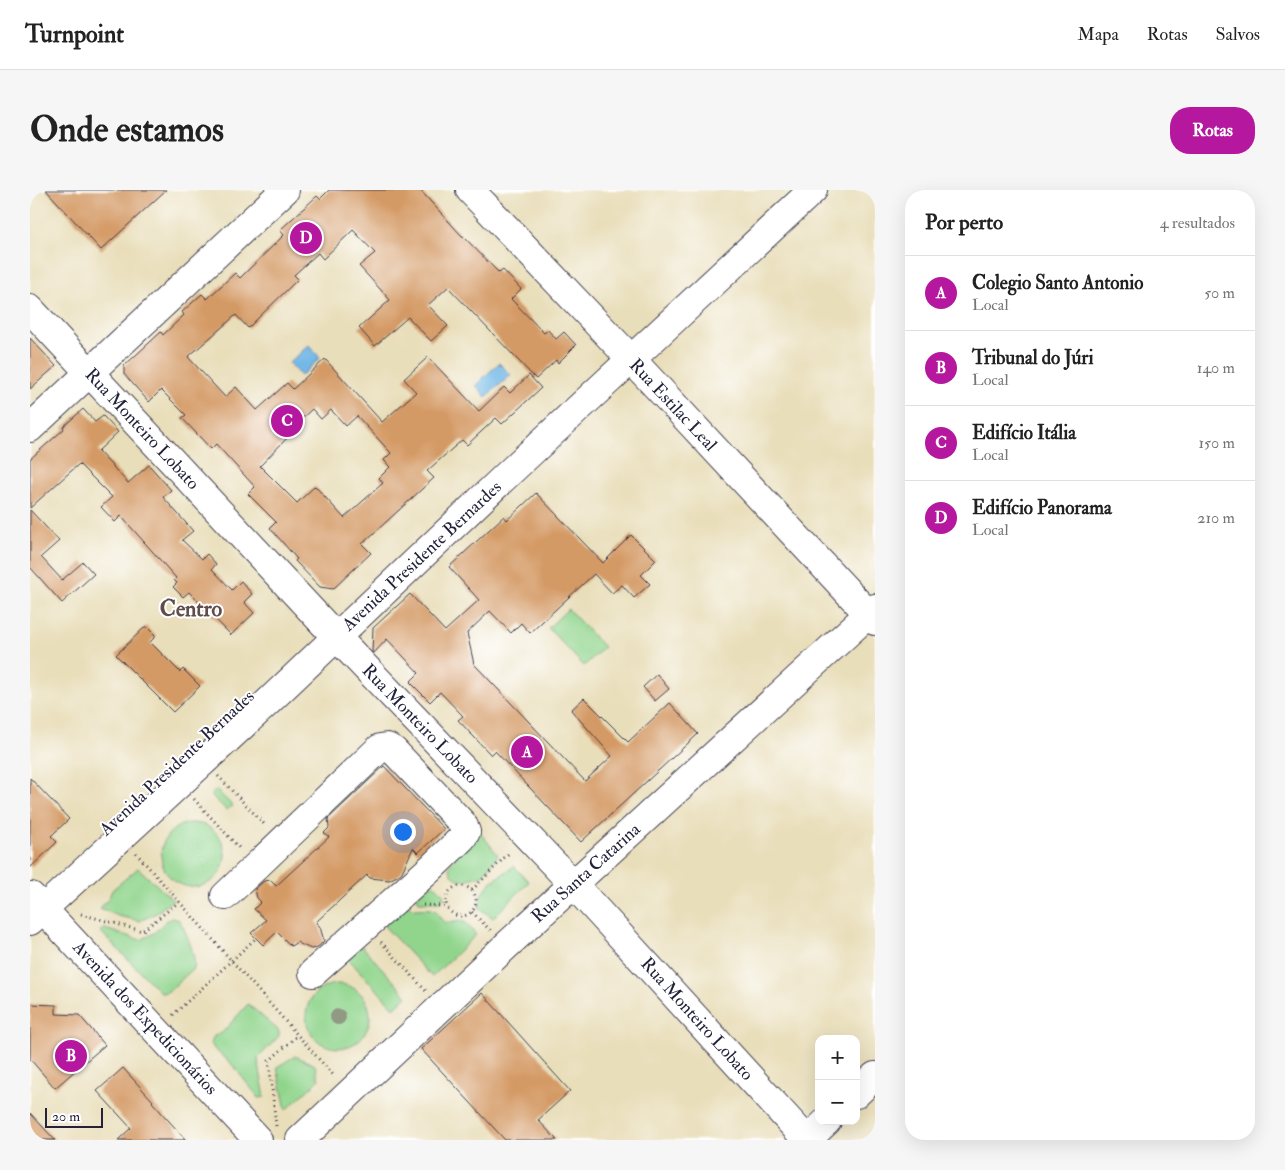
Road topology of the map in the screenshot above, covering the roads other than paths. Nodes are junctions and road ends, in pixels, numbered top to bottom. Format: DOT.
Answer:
graph roads {
  1 [pos="285,190"];
  2 [pos="470,190"];
  3 [pos="789,190"];
  4 [pos="813,190"];
  5 [pos="30,309"];
  6 [pos="626,354"];
  7 [pos="89,372"];
  8 [pos="30,428"];
  9 [pos="873,614"];
  10 [pos="331,631"];
  11 [pos="574,885"];
  12 [pos="225,896"];
  13 [pos="32,909"];
  14 [pos="313,973"];
  15 [pos="157,1029"];
  16 [pos="875,1076"];
  17 [pos="860,1090"];
  18 [pos="823,1125"];
  19 [pos="278,1130"];
  20 [pos="236,1140"];
  21 [pos="807,1140"];
  1 -- 7 [label="street"];
  2 -- 6 [label="street, Rua Estilac Leal"];
  3 -- 6 [label="street, Avenida Presidente Bernardes"];
  4 -- 6 [label="street, Avenida Presidente Bernardes"];
  5 -- 7 [label="street, Rua Monteiro Lobato"];
  6 -- 9 [label="street, Rua Estilac Leal"];
  6 -- 10 [label="street, Avenida Presidente Bernardes"];
  7 -- 8 [label="street"];
  7 -- 10 [label="street, Rua Monteiro Lobato"];
  9 -- 11 [label="street, Rua Santa Catarina"];
  10 -- 11 [label="street, Rua Monteiro Lobato"];
  10 -- 13 [label="street, Avenida Presidente Bernades"];
  11 -- 19 [label="street, Rua Santa Catarina"];
  11 -- 21 [label="street, Rua Monteiro Lobato"];
  12 -- 14 [label="street"];
  13 -- 15 [label="street, Avenida dos Expedicionários"];
  15 -- 19 [label="street, Avenida dos Expedicionários"];
  15 -- 20 [label="street, Avenida dos Expedicionários"];
  16 -- 17 [label="street"];
  18 -- 21 [label="street"];
}
